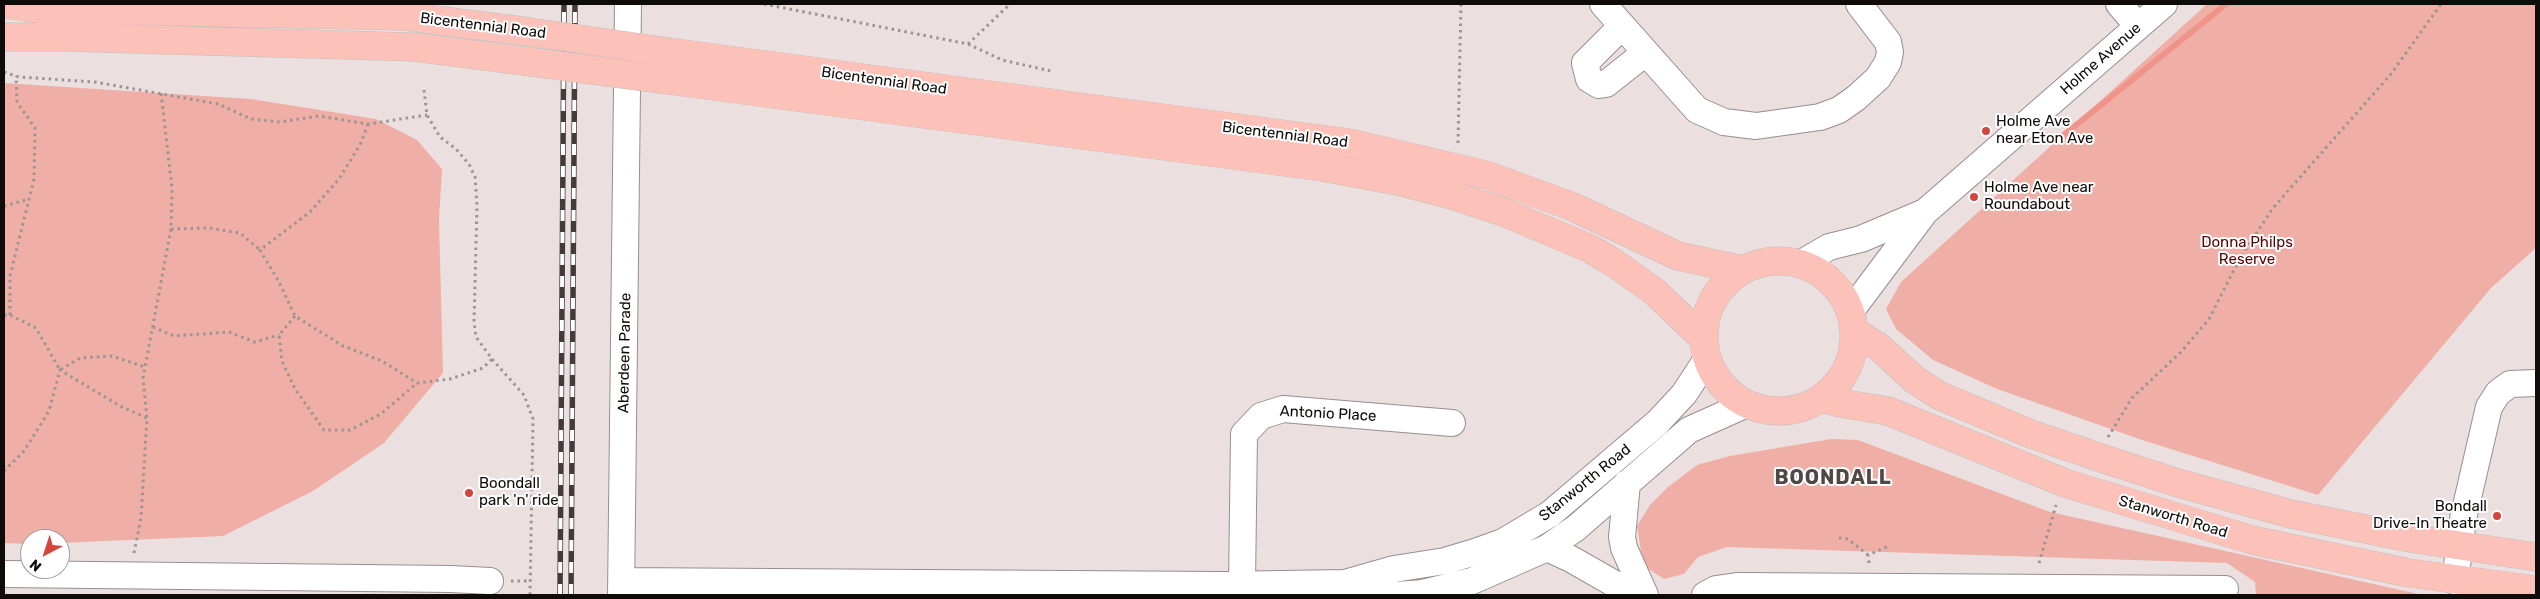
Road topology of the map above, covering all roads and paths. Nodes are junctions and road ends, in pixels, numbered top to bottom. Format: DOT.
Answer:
graph roads {
  1 [pos="4,4"];
  2 [pos="628,4"];
  3 [pos="764,4"];
  4 [pos="1010,4"];
  5 [pos="1461,4"];
  6 [pos="1602,4"];
  7 [pos="1859,4"];
  8 [pos="2119,4"];
  9 [pos="2164,4"];
  10 [pos="2441,4"];
  11 [pos="1622,26"];
  12 [pos="2138,26"];
  13 [pos="4,37"];
  14 [pos="968,44"];
  15 [pos="1645,52"];
  16 [pos="1051,71"];
  17 [pos="4,72"];
  18 [pos="16,76"];
  19 [pos="424,90"];
  20 [pos="161,93"];
  21 [pos="427,115"];
  22 [pos="368,124"];
  23 [pos="1458,143"];
  24 [pos="30,199"];
  25 [pos="4,206"];
  26 [pos="1925,212"];
  27 [pos="171,229"];
  28 [pos="260,250"];
  29 [pos="1800,264"];
  30 [pos="1743,270"];
  31 [pos="4,315"];
  32 [pos="10,315"];
  33 [pos="295,316"];
  34 [pos="1852,322"];
  35 [pos="153,327"];
  36 [pos="279,335"];
  37 [pos="1706,349"];
  38 [pos="492,359"];
  39 [pos="145,368"];
  40 [pos="60,370"];
  41 [pos="417,383"];
  42 [pos="2536,383"];
  43 [pos="1822,398"];
  44 [pos="1747,404"];
  45 [pos="147,418"];
  46 [pos="1452,423"];
  47 [pos="2108,438"];
  48 [pos="4,471"];
  49 [pos="1627,483"];
  50 [pos="2056,505"];
  51 [pos="1839,538"];
  52 [pos="1888,546"];
  53 [pos="2460,547"];
  54 [pos="1547,548"];
  55 [pos="1868,555"];
  56 [pos="2536,557"];
  57 [pos="1869,563"];
  58 [pos="2039,564"];
  59 [pos="4,574"];
  60 [pos="130,576"];
  61 [pos="490,581"];
  62 [pos="2455,581"];
  63 [pos="1344,583"];
  64 [pos="1242,585"];
  65 [pos="450,587"];
  66 [pos="622,588"];
  67 [pos="924,589"];
  68 [pos="2225,589"];
  69 [pos="2536,590"];
  70 [pos="530,595"];
  71 [pos="1396,595"];
  72 [pos="1634,595"];
  73 [pos="1645,595"];
  74 [pos="1705,595"];
  1 -- 30 [label="main road, Bicentennial Road, bridge"];
  2 -- 66 [label="street, Aberdeen Parade"];
  3 -- 14 [label="path"];
  4 -- 14 [label="path"];
  5 -- 23 [label="path"];
  6 -- 11 [label="street"];
  7 -- 15 [label="street"];
  8 -- 12 [label="street"];
  9 -- 12 [label="street, Holme Avenue"];
  10 -- 47 [label="path"];
  11 -- 15 [label="street"];
  11 -- 15 [label="street"];
  12 -- 26 [label="street, Holme Avenue"];
  13 -- 37 [label="main road, Bicentennial Road, bridge"];
  14 -- 16 [label="path"];
  17 -- 18 [label="path"];
  18 -- 20 [label="path"];
  18 -- 24 [label="path"];
  19 -- 21 [label="path"];
  20 -- 22 [label="path"];
  20 -- 27 [label="path"];
  21 -- 22 [label="path"];
  21 -- 38 [label="path"];
  22 -- 28 [label="path"];
  24 -- 25 [label="path"];
  24 -- 32 [label="path"];
  26 -- 29 [label="street, Holme Avenue"];
  26 -- 34 [label="street, Holme Avenue"];
  27 -- 28 [label="path"];
  27 -- 35 [label="path"];
  28 -- 33 [label="path"];
  29 -- 30 [label="main road"];
  29 -- 34 [label="main road"];
  30 -- 37 [label="main road"];
  31 -- 32 [label="path"];
  32 -- 40 [label="path"];
  33 -- 36 [label="path"];
  33 -- 41 [label="path"];
  34 -- 43 [label="main road"];
  34 -- 53 [label="main road"];
  35 -- 36 [label="path"];
  35 -- 39 [label="path"];
  36 -- 41 [label="path"];
  37 -- 44 [label="main road"];
  37 -- 63 [label="street, Stanworth Road"];
  38 -- 41 [label="path"];
  38 -- 70 [label="path"];
  39 -- 40 [label="path"];
  39 -- 45 [label="path"];
  40 -- 45 [label="path"];
  40 -- 48 [label="path"];
  42 -- 53 [label="street"];
  43 -- 44 [label="main road"];
  43 -- 62 [label="main road, Stanworth Road"];
  44 -- 49 [label="street, Stanworth Road"];
  45 -- 60 [label="path"];
  46 -- 64 [label="street, Antonio Place"];
  49 -- 54 [label="street, Stanworth Road"];
  49 -- 73 [label="street"];
  50 -- 58 [label="path"];
  51 -- 55 [label="path"];
  52 -- 55 [label="path"];
  53 -- 56 [label="main road"];
  53 -- 62 [label="street"];
  54 -- 71 [label="street, Stanworth Road"];
  54 -- 72 [label="street"];
  55 -- 57 [label="path"];
  59 -- 60 [label="street"];
  60 -- 65 [label="street"];
  61 -- 65 [label="street"];
  62 -- 69 [label="main road, Stanworth Road"];
  63 -- 64 [label="street, Stanworth Road"];
  63 -- 71 [label="street, Stanworth Road"];
  64 -- 67 [label="street, Stanworth Road"];
  66 -- 67 [label="street, Stanworth Road"];
  68 -- 74 [label="street"];
}
